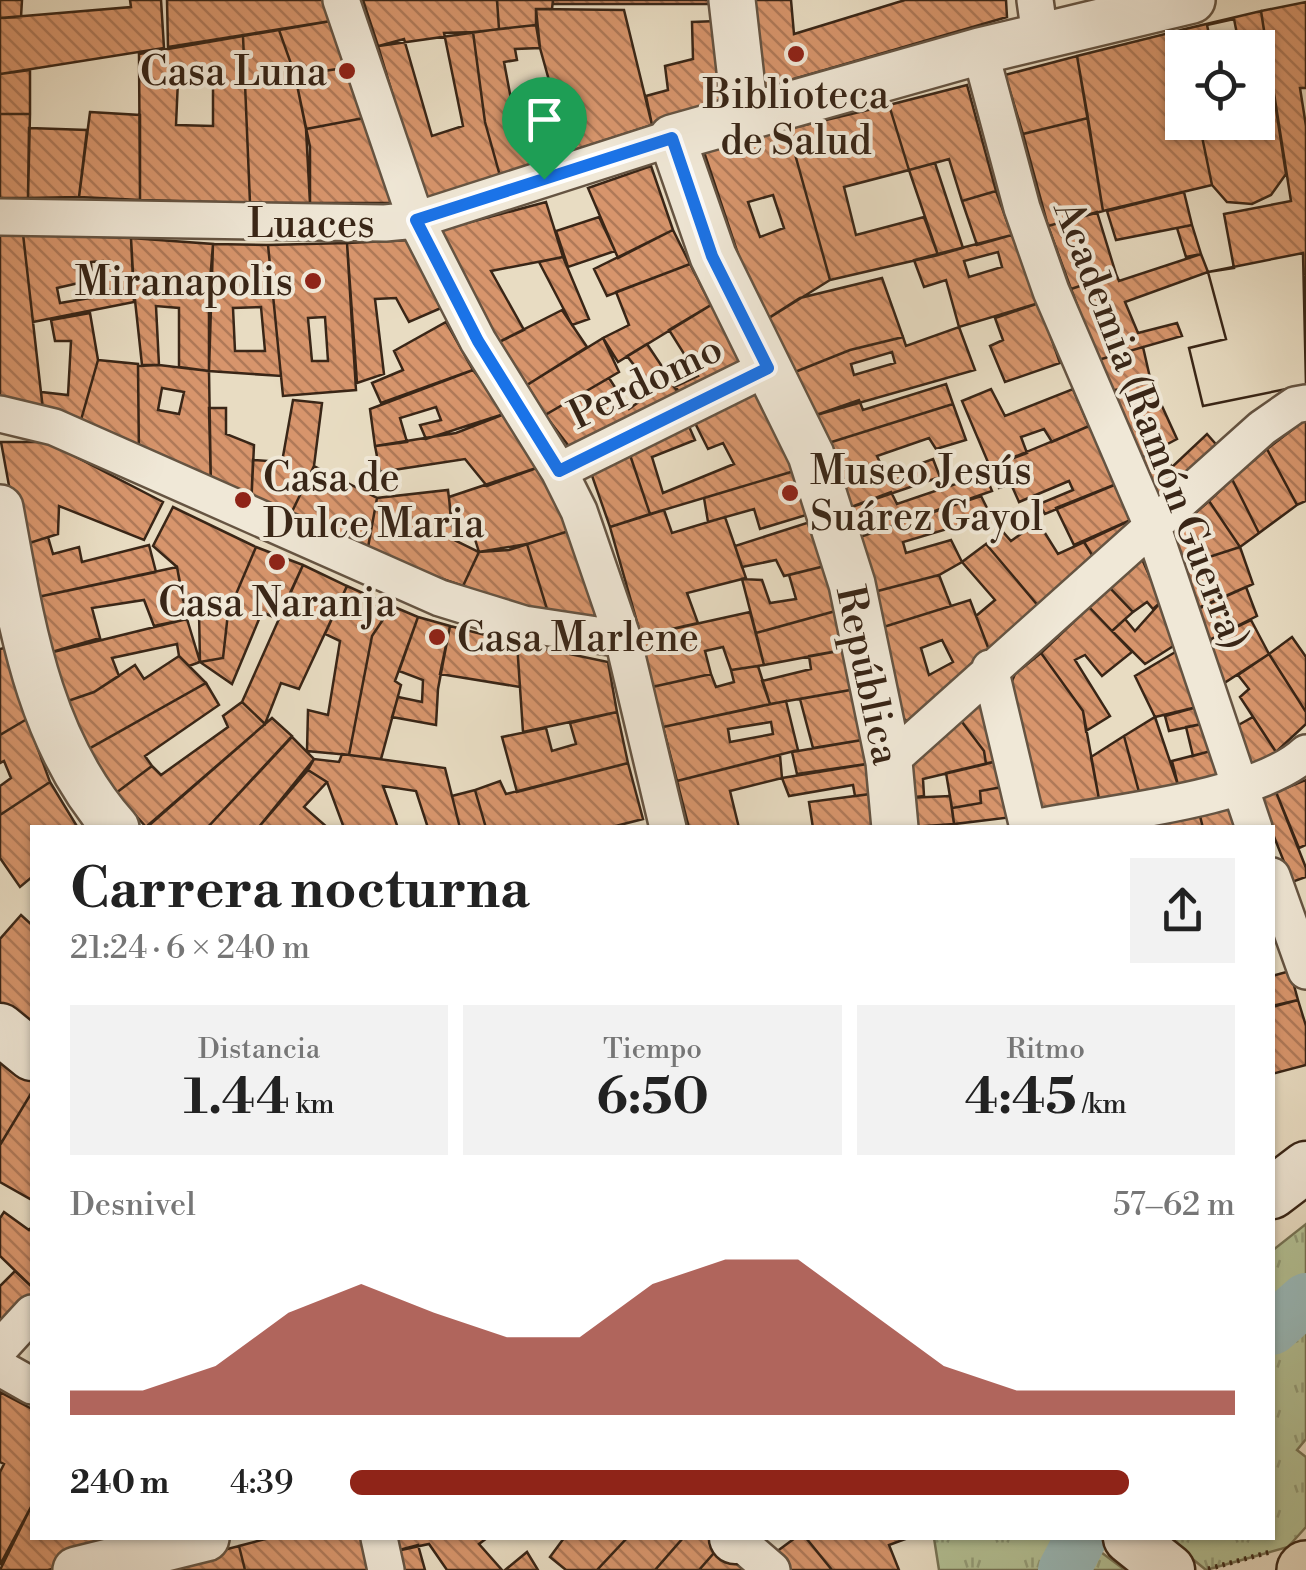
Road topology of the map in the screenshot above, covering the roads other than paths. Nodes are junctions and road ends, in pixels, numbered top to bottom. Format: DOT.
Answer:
graph roads {
  1 [pos="342,0"];
  2 [pos="732,0"];
  3 [pos="1192,0"];
  4 [pos="1038,18"];
  5 [pos="980,51"];
  6 [pos="744,114"];
  7 [pos="672,138"];
  8 [pos="0,217"];
  9 [pos="416,220"];
  10 [pos="768,368"];
  11 [pos="1306,403"];
  12 [pos="0,414"];
  13 [pos="559,471"];
  14 [pos="0,508"];
  15 [pos="1153,528"];
  16 [pos="623,639"];
  17 [pos="990,668"];
  18 [pos="1306,754"];
  19 [pos="889,762"];
  20 [pos="1239,788"];
  21 [pos="114,825"];
  22 [pos="667,825"];
  23 [pos="895,825"];
  24 [pos="1029,825"];
  25 [pos="1046,825"];
  26 [pos="1253,825"];
  27 [pos="1275,881"];
  28 [pos="1299,925"];
  29 [pos="1306,971"];
  30 [pos="0,1029"];
  31 [pos="30,1053"];
  32 [pos="1306,1167"];
  33 [pos="1275,1191"];
  34 [pos="30,1314"];
  35 [pos="0,1348"];
  36 [pos="0,1368"];
  37 [pos="30,1385"];
  38 [pos="198,1540"];
  39 [pos="380,1540"];
  40 [pos="737,1540"];
  41 [pos="1132,1540"];
  42 [pos="76,1570"];
  43 [pos="386,1570"];
  44 [pos="772,1570"];
  45 [pos="1169,1570"];
  1 -- 9 [label="street"];
  2 -- 6 [label="street"];
  3 -- 4 [label="street, Luaces"];
  4 -- 5 [label="street, Luaces"];
  5 -- 6 [label="street, Luaces"];
  5 -- 15 [label="street, Academia (Ramón Guerra)"];
  6 -- 7 [label="street, Luaces"];
  7 -- 9 [label="street, Luaces"];
  7 -- 10 [label="street, República"];
  8 -- 9 [label="street, Luaces"];
  9 -- 13 [label="street"];
  10 -- 13 [label="street, Perdomo"];
  10 -- 19 [label="street, República"];
  11 -- 15 [label="street"];
  12 -- 16 [label="street"];
  13 -- 16 [label="street"];
  14 -- 21 [label="street"];
  15 -- 17 [label="street"];
  15 -- 20 [label="street, Academia (Ramón Guerra)"];
  16 -- 22 [label="street"];
  17 -- 19 [label="street"];
  17 -- 24 [label="street"];
  18 -- 20 [label="street"];
  19 -- 23 [label="street, República"];
  20 -- 25 [label="street"];
  20 -- 26 [label="street, Academia (Ramón Guerra)"];
  27 -- 28 [label="street"];
  28 -- 29 [label="street"];
  30 -- 31 [label="main road"];
  32 -- 33 [label="main road"];
  34 -- 35 [label="street"];
  36 -- 37 [label="street"];
  38 -- 42 [label="street"];
  39 -- 43 [label="street"];
  40 -- 44 [label="street"];
  41 -- 45 [label="main road"];
}
